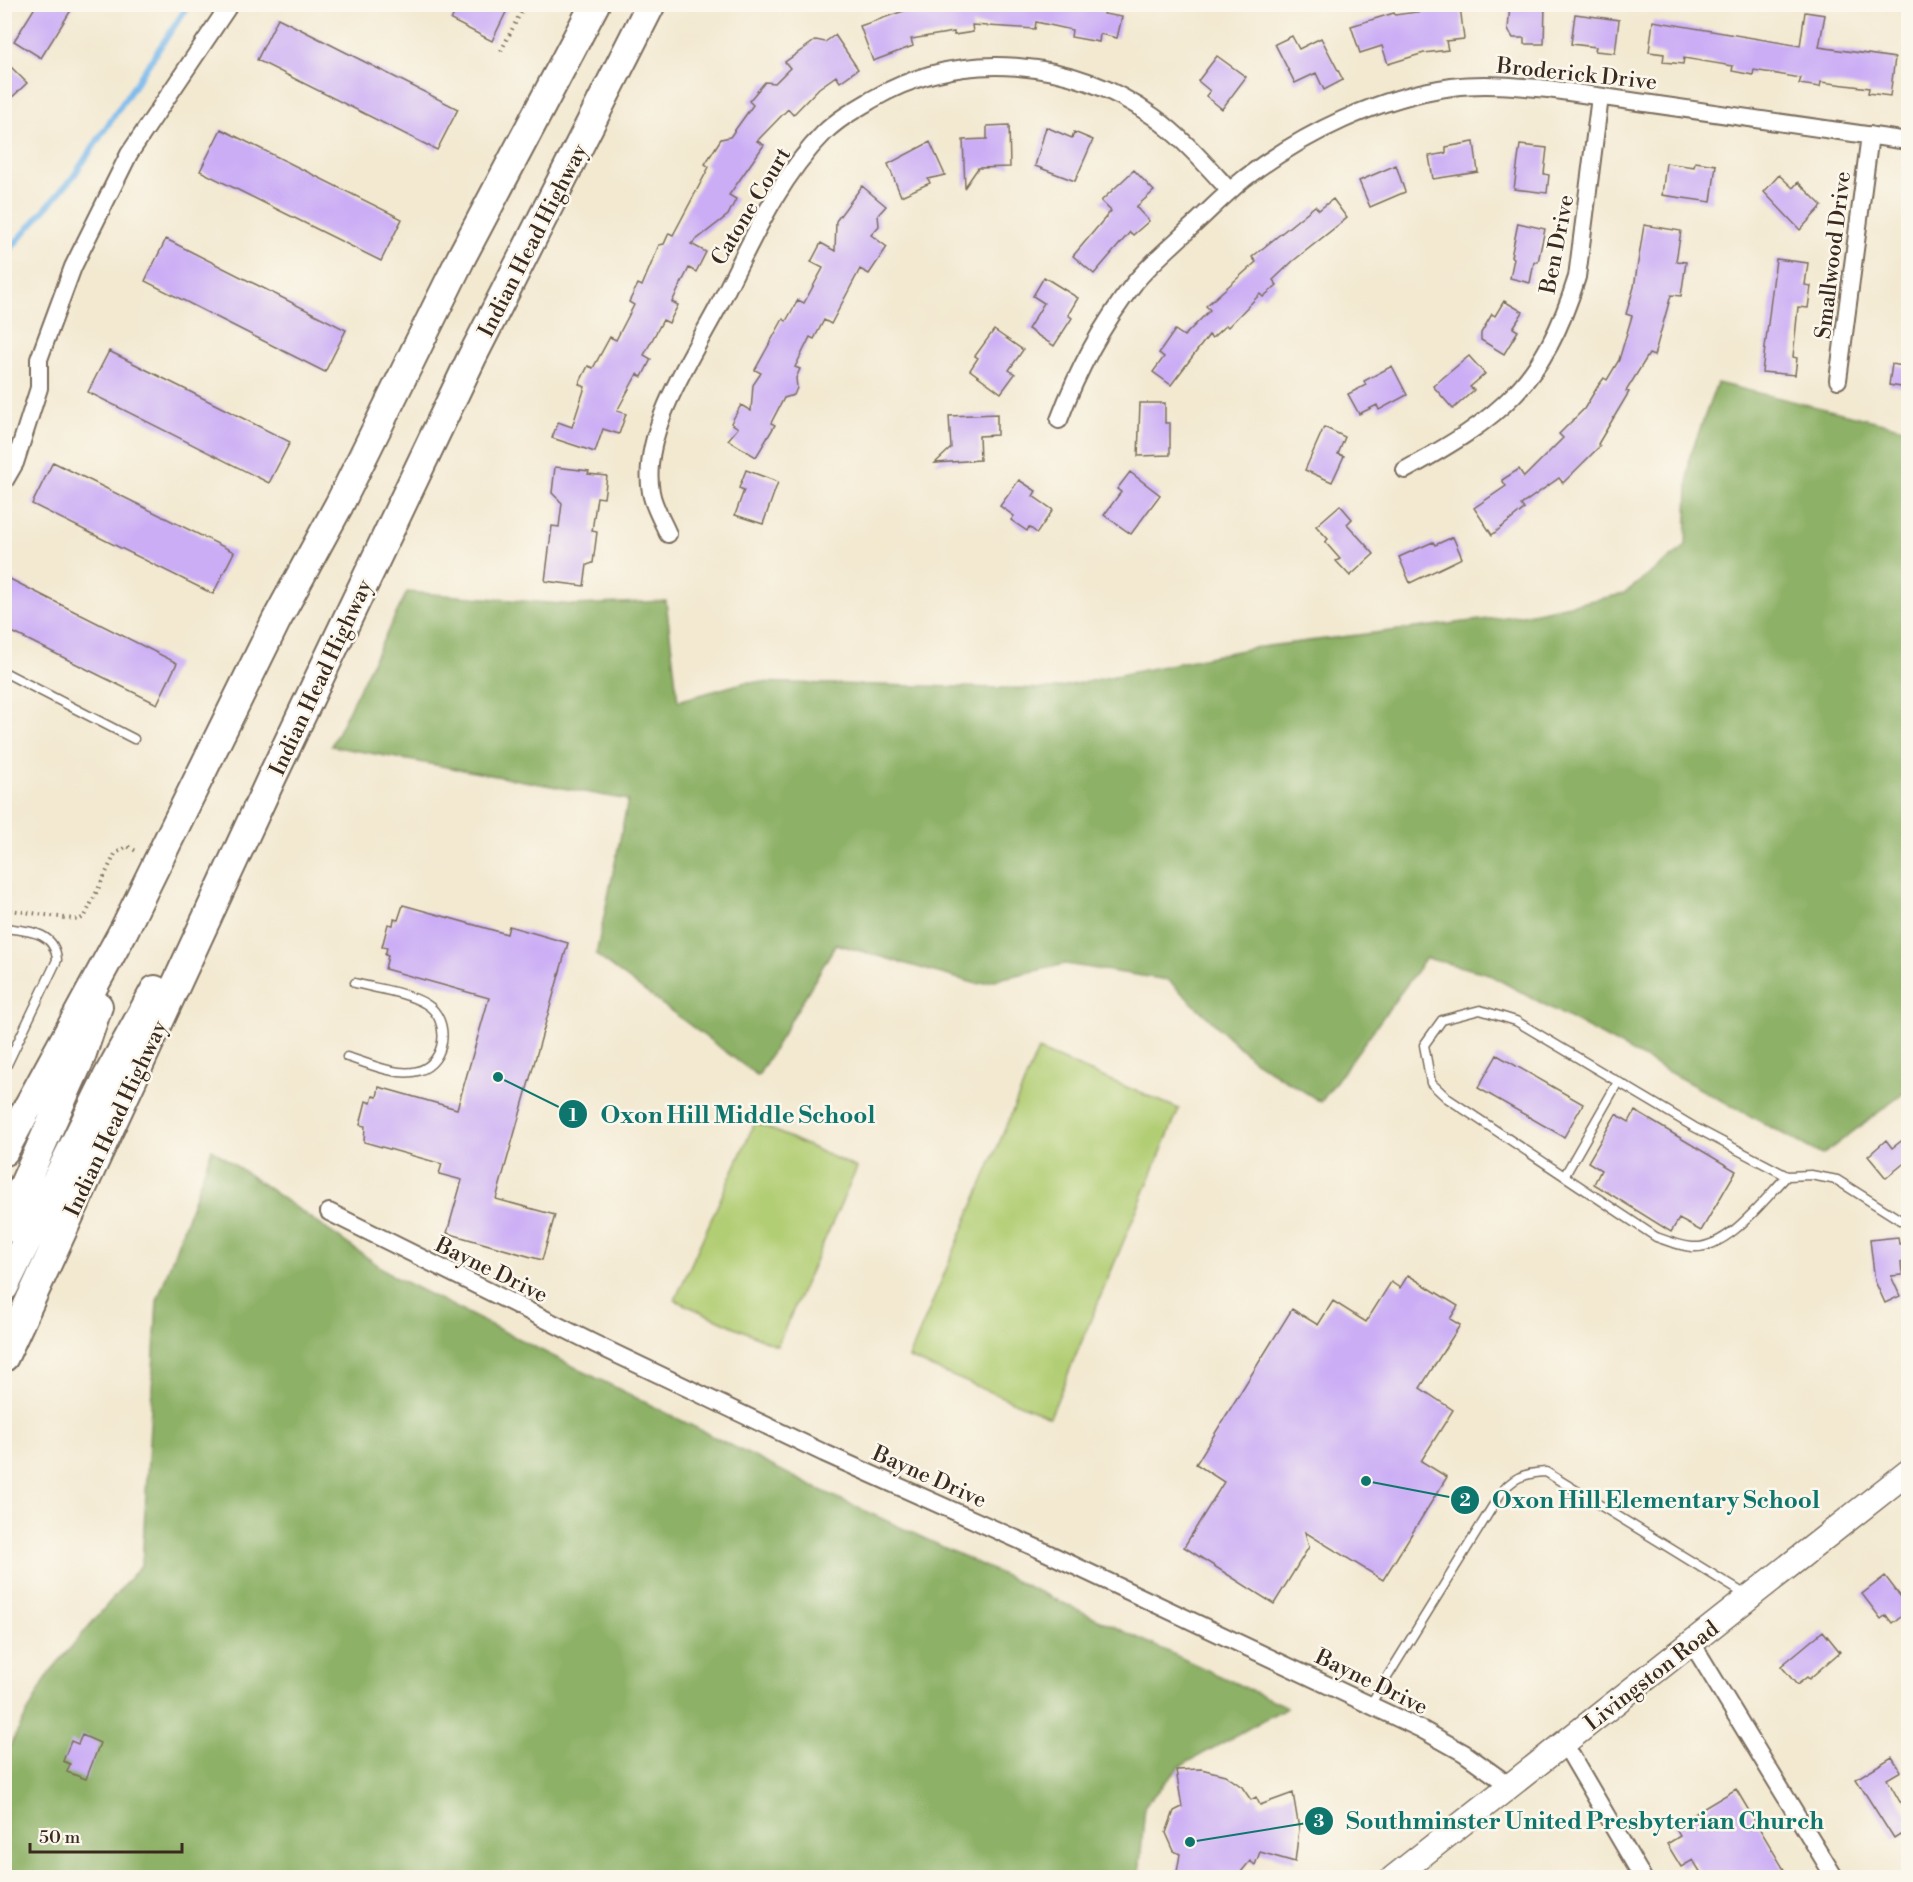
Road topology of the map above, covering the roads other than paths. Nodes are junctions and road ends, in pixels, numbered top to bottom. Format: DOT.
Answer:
graph roads {
  1 [pos="230,4"];
  2 [pos="595,4"];
  3 [pos="651,4"];
  4 [pos="1600,97"];
  5 [pos="1870,135"];
  6 [pos="1908,141"];
  7 [pos="1230,191"];
  8 [pos="1838,380"];
  9 [pos="1059,420"];
  10 [pos="1405,470"];
  11 [pos="4,482"];
  12 [pos="668,534"];
  13 [pos="4,672"];
  14 [pos="134,739"];
  15 [pos="272,777"];
  16 [pos="4,928"];
  17 [pos="124,930"];
  18 [pos="355,983"];
  19 [pos="347,1057"];
  20 [pos="4,1071"];
  21 [pos="1618,1082"];
  22 [pos="4,1151"];
  23 [pos="1565,1175"];
  24 [pos="1787,1176"];
  25 [pos="329,1212"];
  26 [pos="1908,1225"];
  27 [pos="4,1229"];
  28 [pos="4,1287"];
  29 [pos="4,1357"];
  30 [pos="1908,1472"];
  31 [pos="1749,1597"];
  32 [pos="1692,1642"];
  33 [pos="1370,1705"];
  34 [pos="1564,1743"];
  35 [pos="1510,1786"];
  36 [pos="1393,1878"];
  37 [pos="1643,1878"];
  38 [pos="1835,1878"];
  1 -- 11 [label="street"];
  2 -- 17 [label="highway"];
  3 -- 15 [label="highway, Indian Head Highway"];
  4 -- 5 [label="street, Broderick Drive"];
  4 -- 7 [label="street, Broderick Drive"];
  4 -- 10 [label="street, Ben Drive"];
  5 -- 6 [label="street, Broderick Drive"];
  5 -- 8 [label="street, Smallwood Drive"];
  7 -- 9 [label="street, Broderick Drive"];
  7 -- 12 [label="street, Catone Court"];
  13 -- 14 [label="lane"];
  15 -- 28 [label="highway"];
  15 -- 29 [label="highway, Indian Head Highway"];
  16 -- 20 [label="lane"];
  17 -- 22 [label="highway"];
  17 -- 27 [label="highway"];
  18 -- 19 [label="lane"];
  21 -- 23 [label="lane"];
  21 -- 23 [label="lane"];
  21 -- 24 [label="lane"];
  23 -- 24 [label="lane"];
  24 -- 26 [label="lane"];
  25 -- 33 [label="street, Bayne Drive"];
  30 -- 31 [label="main road, Livingston Road"];
  31 -- 32 [label="main road, Livingston Road"];
  31 -- 33 [label="lane"];
  32 -- 34 [label="main road, Livingston Road"];
  32 -- 38 [label="street"];
  33 -- 35 [label="street, Bayne Drive"];
  34 -- 35 [label="main road, Livingston Road"];
  34 -- 37 [label="street"];
  35 -- 36 [label="main road, Livingston Road"];
}
